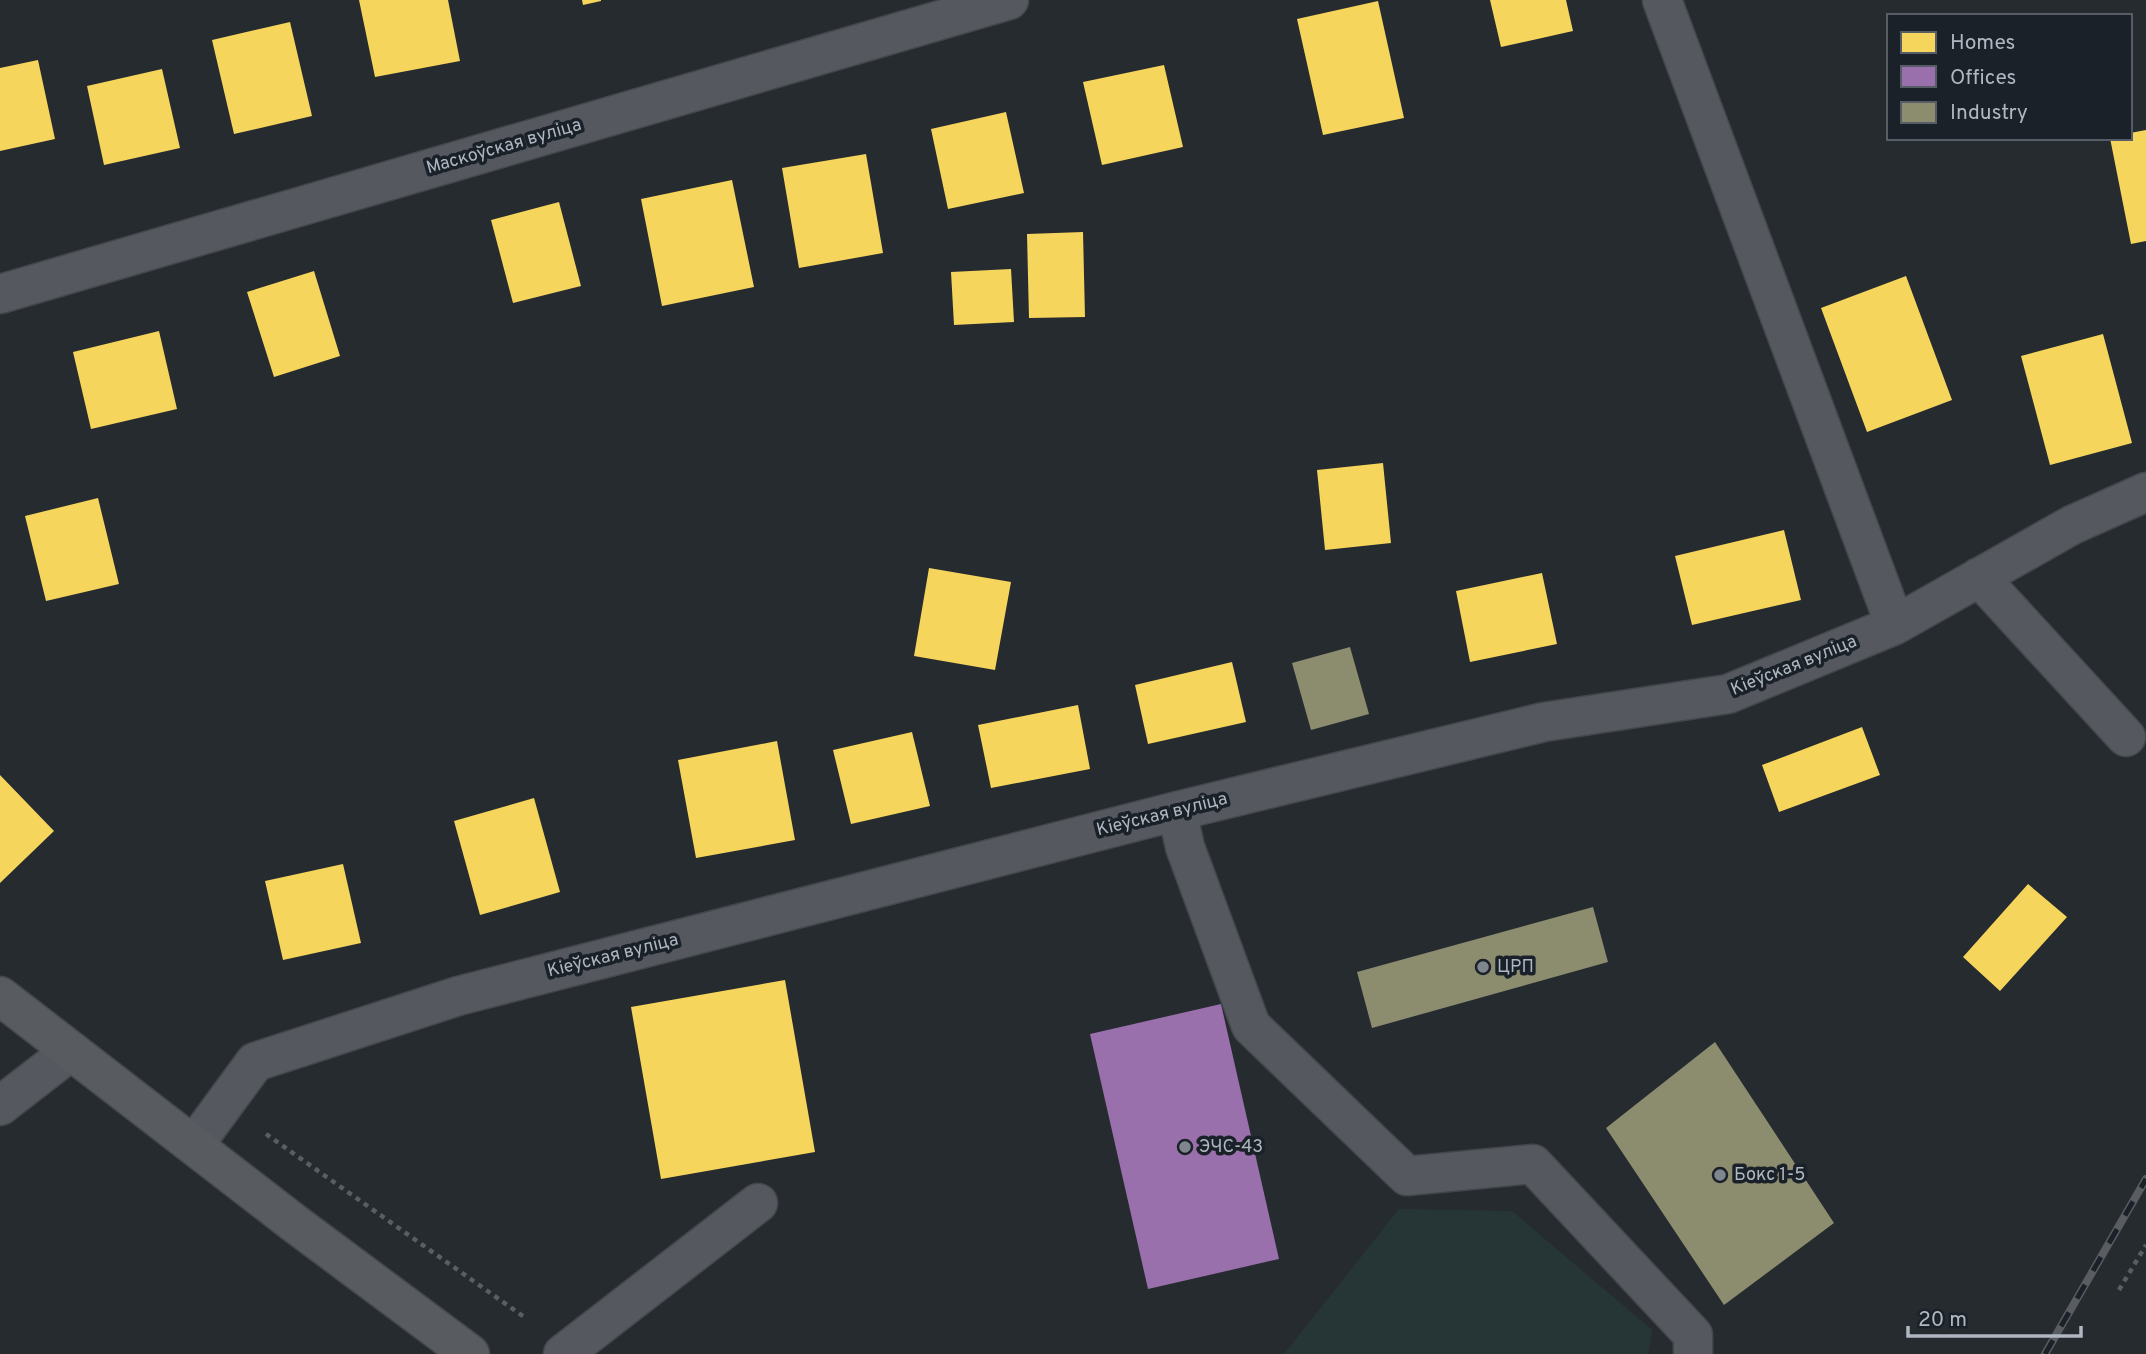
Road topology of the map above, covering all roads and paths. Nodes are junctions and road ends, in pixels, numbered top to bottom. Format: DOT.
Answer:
graph roads {
  1 [pos="1009,0"];
  2 [pos="1662,0"];
  3 [pos="0,294"];
  4 [pos="2146,492"];
  5 [pos="1979,577"];
  6 [pos="1895,625"];
  7 [pos="2126,737"];
  8 [pos="1177,810"];
  9 [pos="0,996"];
  10 [pos="71,1051"];
  11 [pos="225,1104"];
  12 [pos="0,1107"];
  13 [pos="194,1145"];
  14 [pos="758,1203"];
  15 [pos="2146,1245"];
  16 [pos="2119,1290"];
  17 [pos="566,1352"];
  18 [pos="470,1354"];
  19 [pos="1693,1354"];
  1 -- 3 [label="street, Маскоўская вуліца"];
  2 -- 6 [label="street"];
  4 -- 5 [label="street, Кіеўская вуліца"];
  5 -- 6 [label="street, Кіеўская вуліца"];
  5 -- 7 [label="street"];
  6 -- 8 [label="street, Кіеўская вуліца"];
  8 -- 11 [label="street, Кіеўская вуліца"];
  8 -- 19 [label="street"];
  9 -- 10 [label="main road"];
  10 -- 12 [label="street"];
  10 -- 13 [label="main road"];
  11 -- 13 [label="street, Кіеўская вуліца"];
  11 -- 17 [label="path"];
  13 -- 18 [label="main road"];
  14 -- 17 [label="street"];
  15 -- 16 [label="path"];
}
